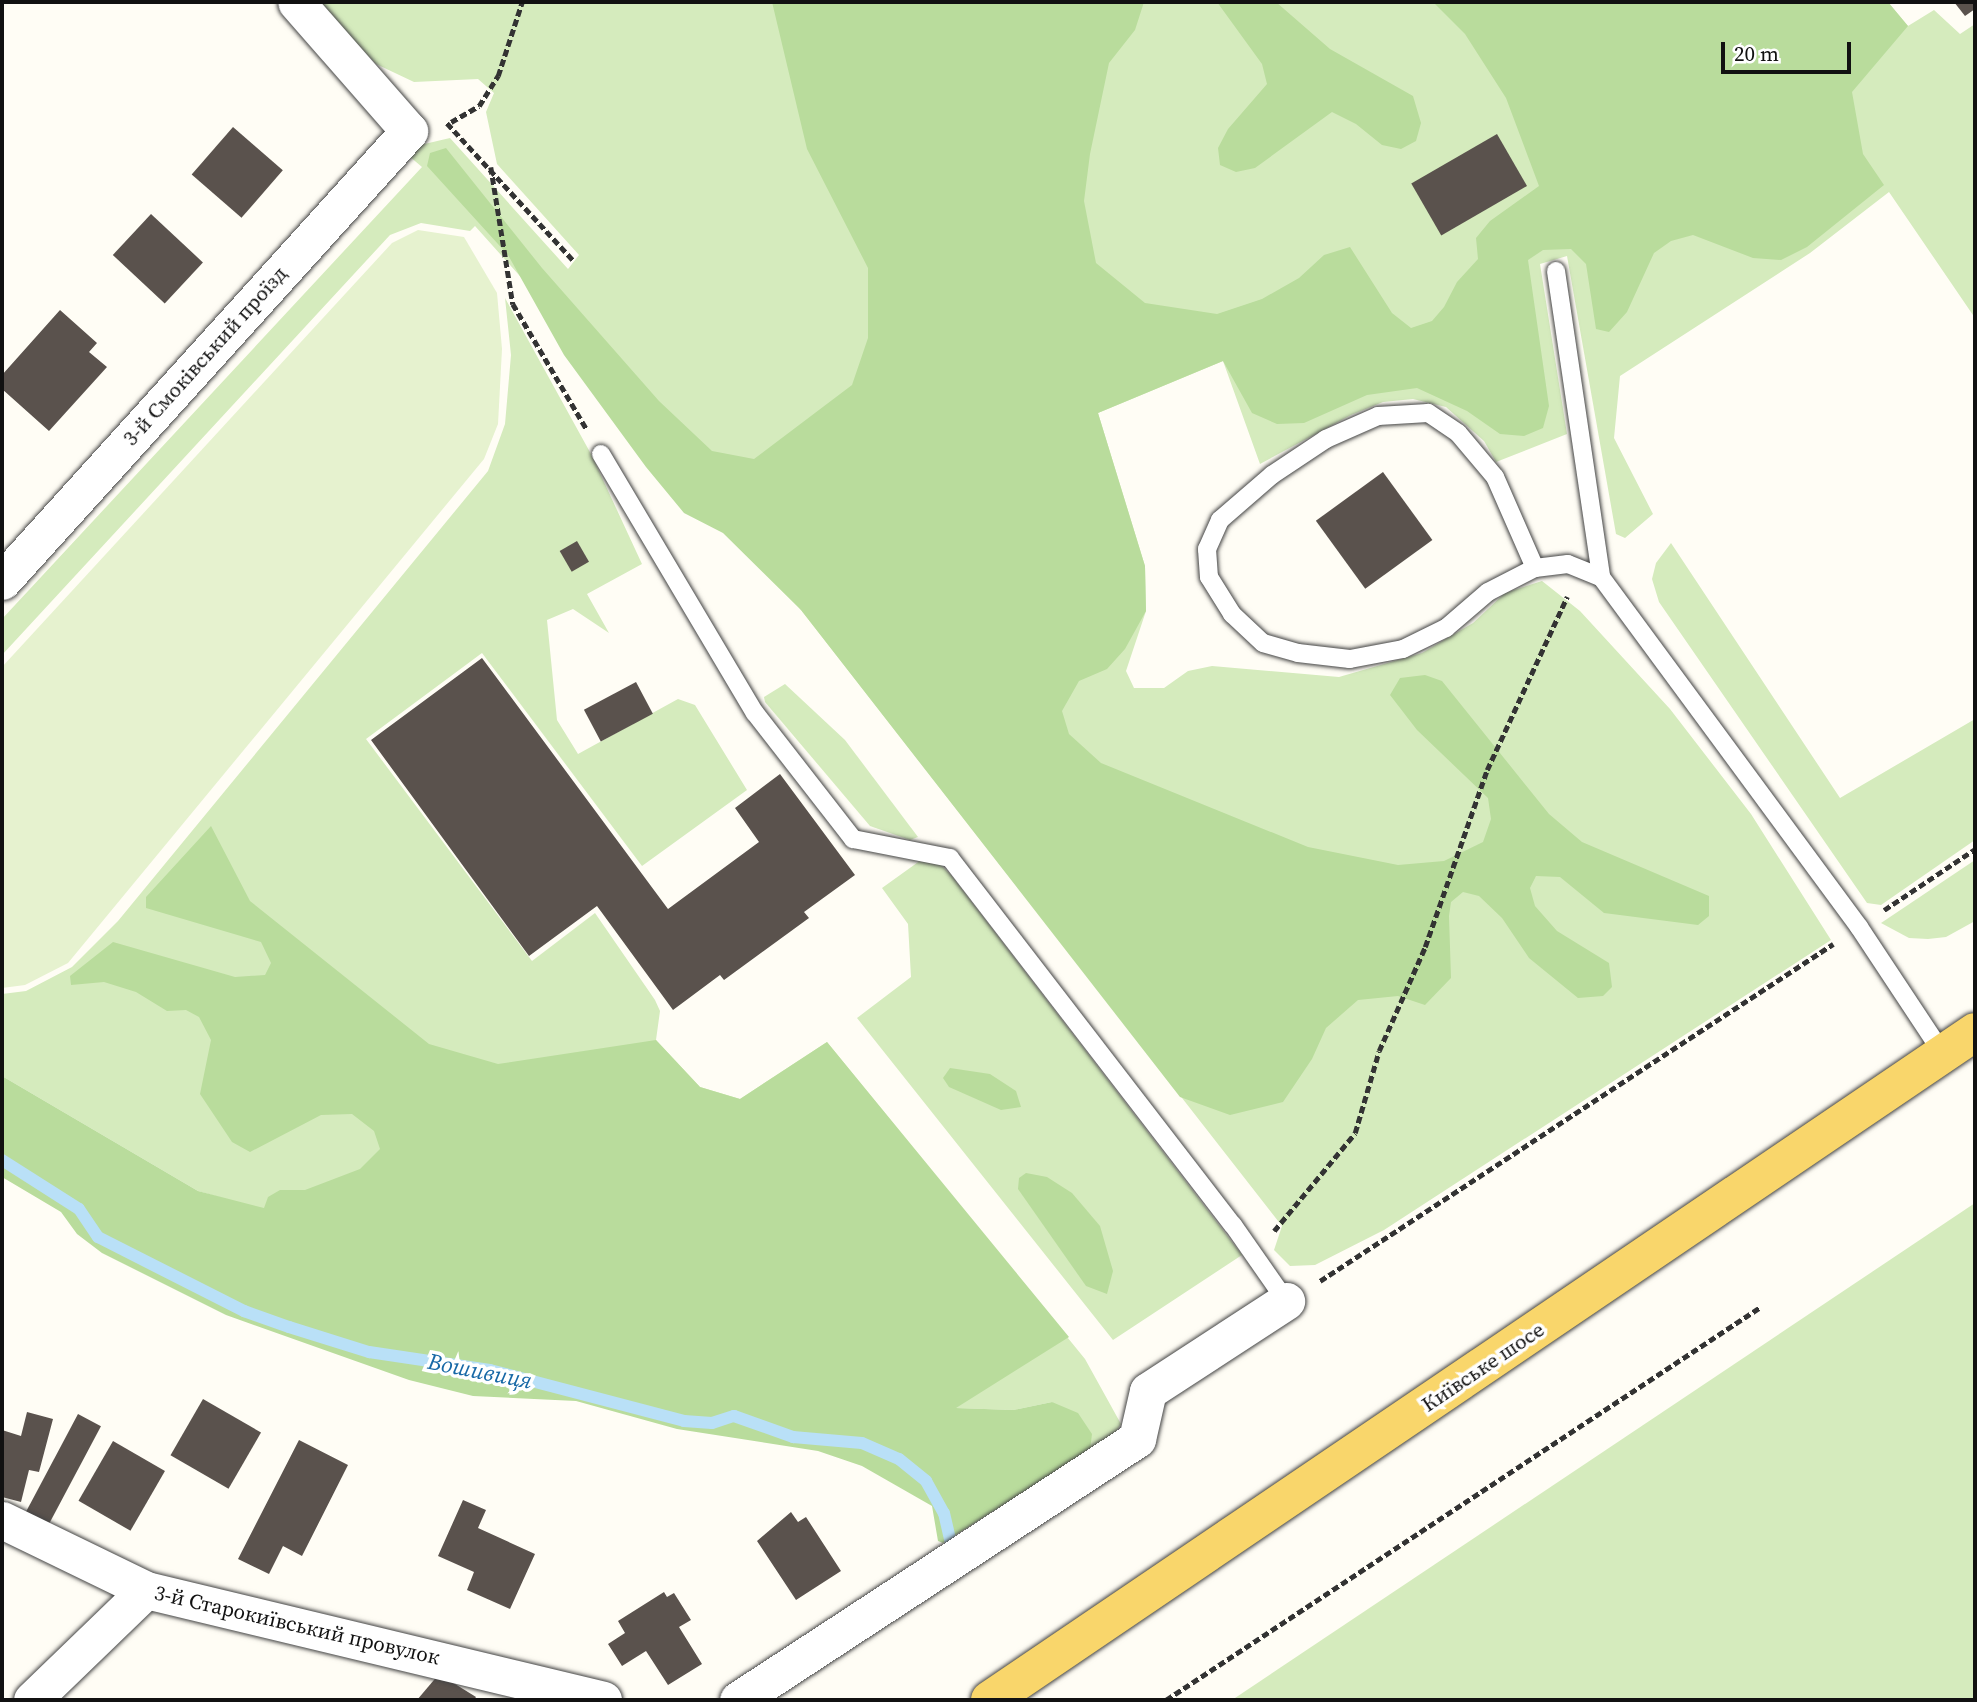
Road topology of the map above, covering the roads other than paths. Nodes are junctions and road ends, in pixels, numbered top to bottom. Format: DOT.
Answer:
graph roads {
  1 [pos="296,2"];
  2 [pos="1556,271"];
  3 [pos="601,454"];
  4 [pos="1535,568"];
  5 [pos="1601,576"];
  6 [pos="2,582"];
  7 [pos="1975,1032"];
  8 [pos="1943,1054"];
  9 [pos="1286,1301"];
  10 [pos="2,1520"];
  11 [pos="146,1590"];
  12 [pos="32,1700"];
  13 [pos="603,1700"];
  14 [pos="738,1700"];
  15 [pos="990,1700"];
  1 -- 6 [label="street, 3-й Смоківський проїзд"];
  2 -- 5 [label="lane"];
  3 -- 9 [label="lane"];
  4 -- 4 [label="lane"];
  4 -- 5 [label="lane"];
  5 -- 8 [label="lane"];
  7 -- 8 [label="main road, Київське шосе"];
  8 -- 15 [label="main road, Київське шосе"];
  9 -- 14 [label="street"];
  10 -- 11 [label="street, 3-й Старокиївський провулок"];
  11 -- 12 [label="street"];
  11 -- 13 [label="street, 3-й Старокиївський провулок"];
}
